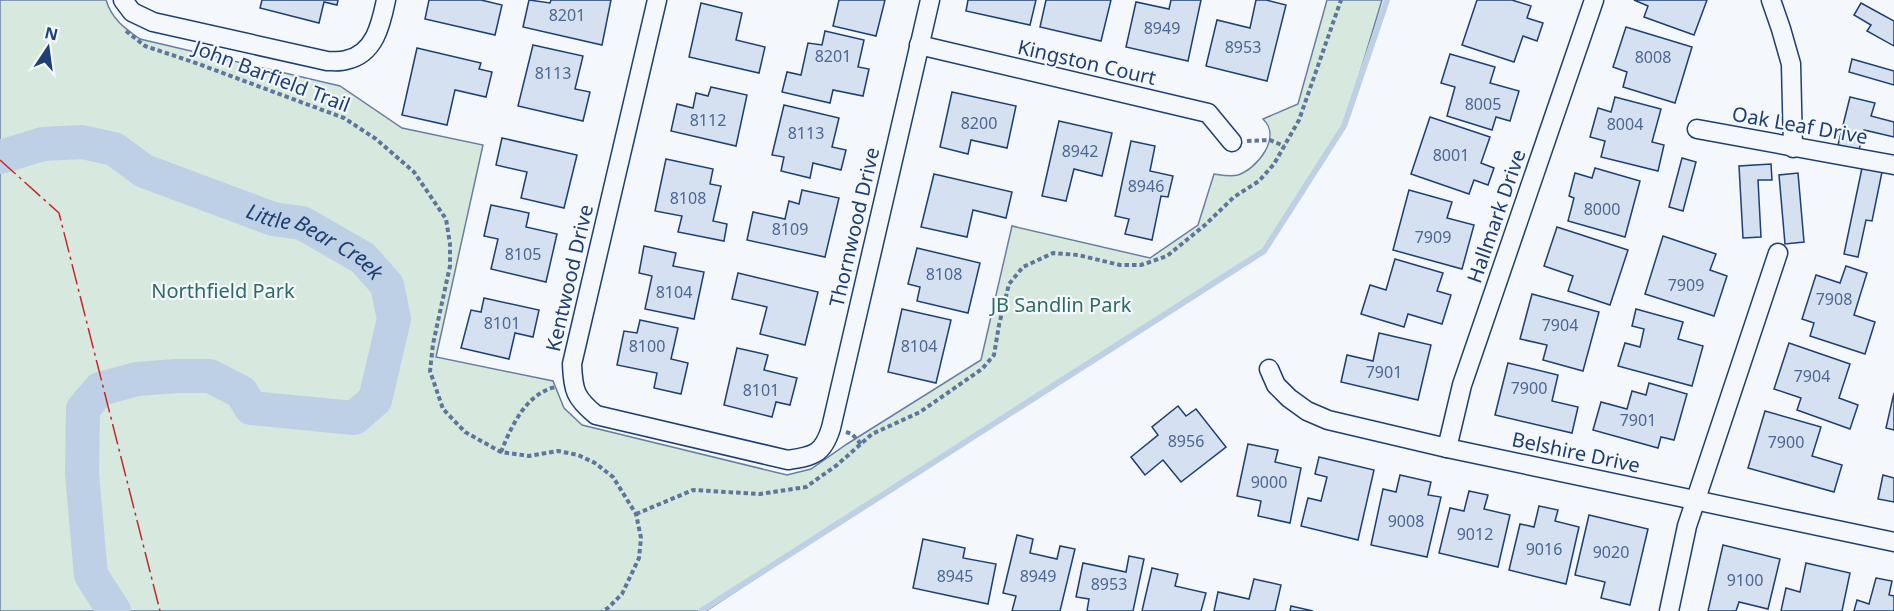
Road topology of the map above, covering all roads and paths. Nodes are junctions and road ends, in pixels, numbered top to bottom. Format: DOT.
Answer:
graph roads {
  1 [pos="123,0"];
  2 [pos="386,0"];
  3 [pos="657,0"];
  4 [pos="930,0"];
  5 [pos="1341,0"];
  6 [pos="1594,0"];
  7 [pos="1771,0"];
  8 [pos="119,25"];
  9 [pos="919,45"];
  10 [pos="1697,129"];
  11 [pos="1232,142"];
  12 [pos="1284,146"];
  13 [pos="1793,148"];
  14 [pos="1894,165"];
  15 [pos="1778,253"];
  16 [pos="1269,369"];
  17 [pos="573,385"];
  18 [pos="1448,448"];
  19 [pos="501,452"];
  20 [pos="1695,501"];
  21 [pos="636,514"];
  22 [pos="1894,542"];
  23 [pos="602,611"];
  24 [pos="1669,611"];
  1 -- 2 [label="street"];
  3 -- 17 [label="street, Kentwood Drive"];
  4 -- 9 [label="street, Thornwood Drive"];
  5 -- 12 [label="path"];
  6 -- 18 [label="street, Hallmark Drive"];
  7 -- 13 [label="street"];
  8 -- 19 [label="path, John Barfield Trail"];
  9 -- 11 [label="street, Kingston Court"];
  9 -- 17 [label="street, Thornwood Drive"];
  10 -- 13 [label="street, Oak Leaf Drive"];
  11 -- 12 [label="path"];
  12 -- 21 [label="path"];
  13 -- 14 [label="street, Oak Leaf Drive"];
  15 -- 20 [label="street"];
  16 -- 18 [label="street, Belshire Drive"];
  17 -- 19 [label="path"];
  18 -- 20 [label="street, Belshire Drive"];
  19 -- 21 [label="path, John Barfield Trail"];
  20 -- 22 [label="street, Belshire Drive"];
  20 -- 24 [label="street"];
  21 -- 23 [label="path, John Barfield Trail"];
}
